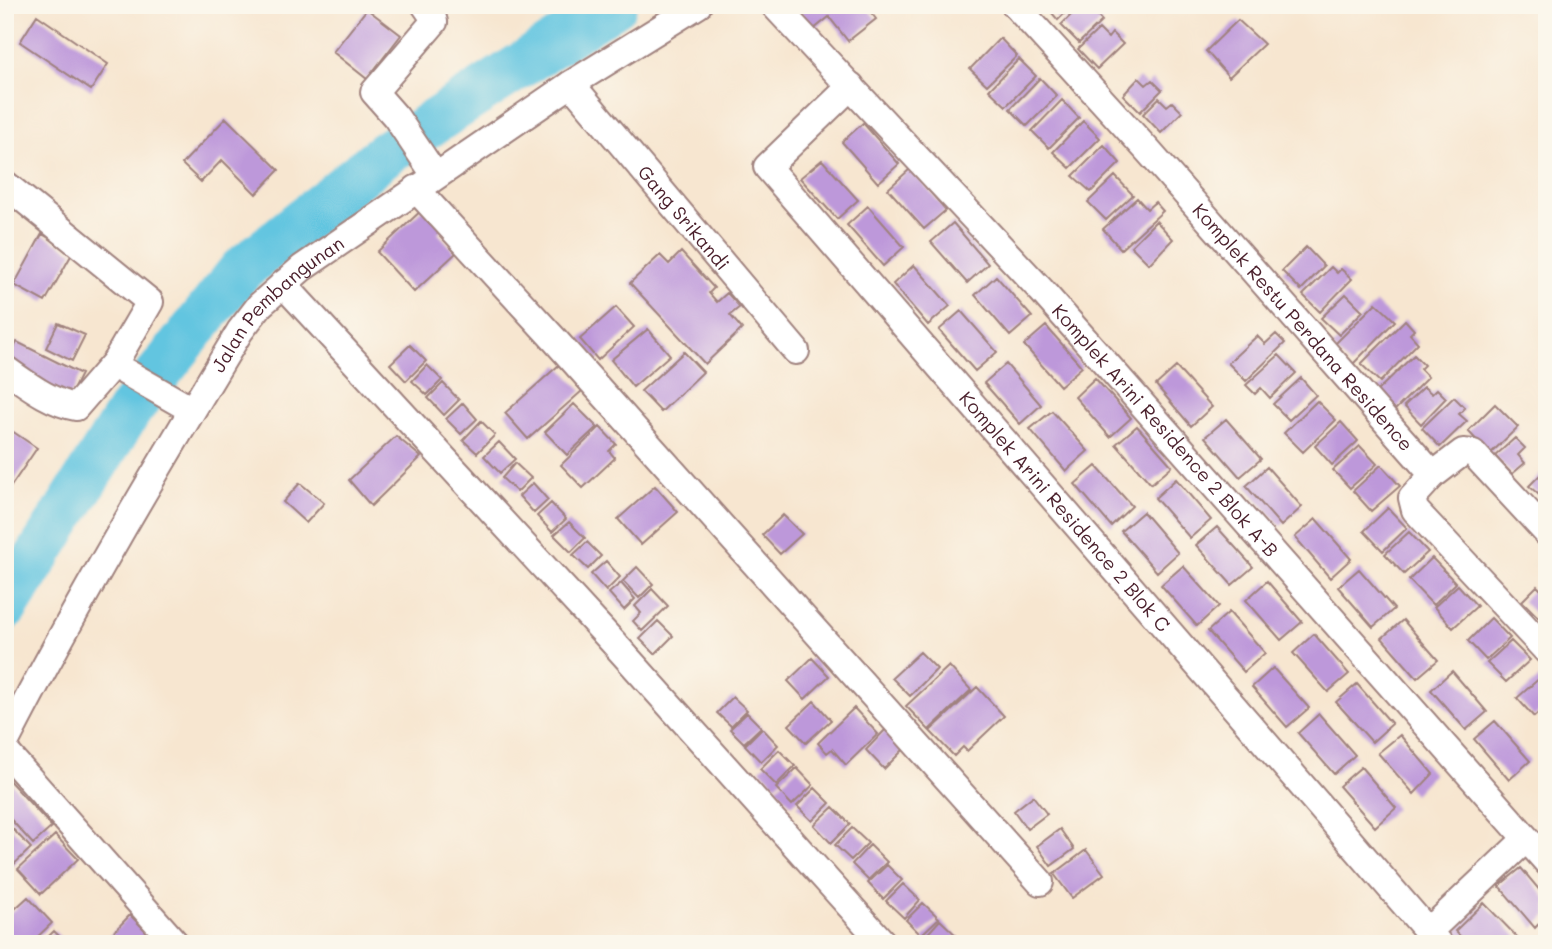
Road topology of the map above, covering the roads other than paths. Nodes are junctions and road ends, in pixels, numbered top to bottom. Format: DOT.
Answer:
graph roads {
  1 [pos="425,5"];
  2 [pos="698,5"];
  3 [pos="774,5"];
  4 [pos="1016,5"];
  5 [pos="571,84"];
  6 [pos="852,86"];
  7 [pos="428,179"];
  8 [pos="5,184"];
  9 [pos="282,284"];
  10 [pos="796,351"];
  11 [pos="5,369"];
  12 [pos="123,369"];
  13 [pos="183,406"];
  14 [pos="1433,475"];
  15 [pos="1547,533"];
  16 [pos="1547,651"];
  17 [pos="5,743"];
  18 [pos="5,751"];
  19 [pos="1526,839"];
  20 [pos="1547,862"];
  21 [pos="1040,882"];
  22 [pos="1434,938"];
  23 [pos="176,944"];
  24 [pos="884,944"];
  1 -- 7 [label="street"];
  2 -- 5 [label="street, Jalan Pembangunan"];
  3 -- 6 [label="street, Komplek Arini Residence 2 Blok A-B"];
  4 -- 14 [label="street, Komplek Restu Perdana Residence"];
  5 -- 7 [label="street, Jalan Pembangunan"];
  5 -- 10 [label="street, Gang Srikandi"];
  6 -- 19 [label="street, Komplek Arini Residence 2 Blok A-B"];
  6 -- 22 [label="street, Komplek Arini Residence 2 Blok C"];
  7 -- 9 [label="street, Jalan Pembangunan"];
  7 -- 21 [label="street"];
  8 -- 12 [label="street"];
  9 -- 13 [label="street, Jalan Pembangunan"];
  9 -- 24 [label="street"];
  11 -- 12 [label="street"];
  12 -- 13 [label="street"];
  13 -- 17 [label="street, Jalan Pembangunan"];
  14 -- 15 [label="street"];
  14 -- 16 [label="street"];
  18 -- 23 [label="street"];
  19 -- 20 [label="street, Komplek Arini Residence 2 Blok A-B"];
  19 -- 22 [label="street"];
}
